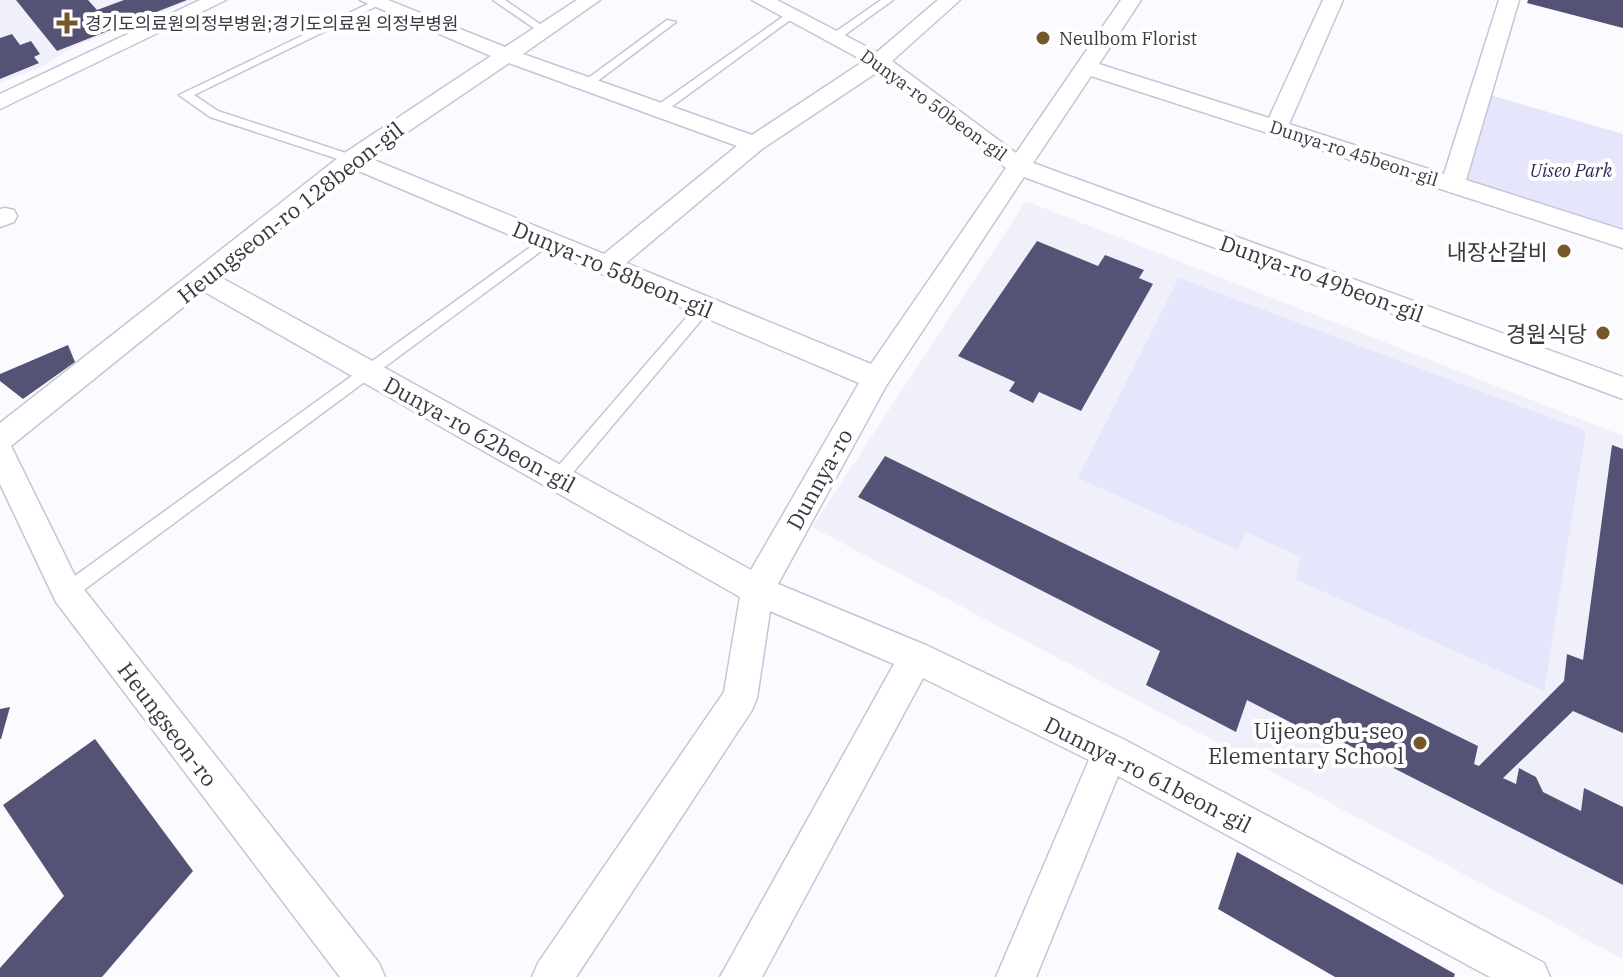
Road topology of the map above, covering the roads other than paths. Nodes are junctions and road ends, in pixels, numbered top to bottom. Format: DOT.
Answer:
graph roads {
  1 [pos="216,0"];
  2 [pos="498,0"];
  3 [pos="590,0"];
  4 [pos="762,0"];
  5 [pos="888,0"];
  6 [pos="950,0"];
  7 [pos="1131,0"];
  8 [pos="1333,0"];
  9 [pos="1509,0"];
  10 [pos="374,2"];
  11 [pos="792,15"];
  12 [pos="671,22"];
  13 [pos="542,29"];
  14 [pos="835,37"];
  15 [pos="504,54"];
  16 [pos="879,61"];
  17 [pos="1086,67"];
  18 [pos="587,84"];
  19 [pos="0,102"];
  20 [pos="659,110"];
  21 [pos="1276,128"];
  22 [pos="754,144"];
  23 [pos="351,159"];
  24 [pos="1020,167"];
  25 [pos="1453,184"];
  26 [pos="1623,239"];
  27 [pos="547,240"];
  28 [pos="605,267"];
  29 [pos="203,279"];
  30 [pos="703,308"];
  31 [pos="365,370"];
  32 [pos="876,378"];
  33 [pos="1623,388"];
  34 [pos="0,439"];
  35 [pos="0,453"];
  36 [pos="559,477"];
  37 [pos="757,590"];
  38 [pos="67,592"];
  39 [pos="916,657"];
  40 [pos="1110,752"];
  41 [pos="365,977"];
  42 [pos="552,977"];
  43 [pos="740,977"];
  44 [pos="1016,977"];
  45 [pos="1530,977"];
  1 -- 19 [label="street"];
  2 -- 13 [label="lane"];
  3 -- 13 [label="street, Heungseon-ro 128beon-gil"];
  4 -- 11 [label="street, Dunya-ro 50beon-gil"];
  5 -- 14 [label="lane"];
  6 -- 16 [label="street"];
  7 -- 17 [label="street, Dunnya-ro"];
  8 -- 21 [label="street"];
  9 -- 25 [label="street"];
  10 -- 15 [label="street"];
  10 -- 23 [label="lane"];
  11 -- 14 [label="street, Dunya-ro 50beon-gil"];
  11 -- 20 [label="lane"];
  12 -- 18 [label="lane"];
  13 -- 15 [label="street, Heungseon-ro 128beon-gil"];
  14 -- 16 [label="street, Dunya-ro 50beon-gil"];
  15 -- 18 [label="street"];
  15 -- 23 [label="street, Heungseon-ro 128beon-gil"];
  16 -- 22 [label="street"];
  16 -- 24 [label="street, Dunya-ro 50beon-gil"];
  17 -- 21 [label="street, Dunya-ro 45beon-gil"];
  17 -- 24 [label="street, Dunnya-ro"];
  18 -- 20 [label="street"];
  20 -- 22 [label="street"];
  21 -- 25 [label="street, Dunya-ro 45beon-gil"];
  22 -- 28 [label="street"];
  23 -- 27 [label="street, Dunya-ro 58beon-gil"];
  23 -- 29 [label="street, Heungseon-ro 128beon-gil"];
  24 -- 32 [label="street, Dunnya-ro"];
  24 -- 33 [label="street, Dunya-ro 49beon-gil"];
  25 -- 26 [label="street, Dunya-ro 45beon-gil"];
  27 -- 28 [label="street, Dunya-ro 58beon-gil"];
  27 -- 31 [label="lane"];
  28 -- 30 [label="street, Dunya-ro 58beon-gil"];
  29 -- 31 [label="street, Dunya-ro 62beon-gil"];
  29 -- 34 [label="street, Heungseon-ro 128beon-gil"];
  30 -- 32 [label="street, Dunya-ro 58beon-gil"];
  30 -- 36 [label="lane"];
  31 -- 36 [label="street, Dunya-ro 62beon-gil"];
  31 -- 38 [label="lane"];
  32 -- 37 [label="street, Dunnya-ro"];
  35 -- 38 [label="street, Heungseon-ro"];
  36 -- 37 [label="street, Dunya-ro 62beon-gil"];
  37 -- 39 [label="street, Dunnya-ro 61beon-gil"];
  37 -- 42 [label="street, Dunnya-ro"];
  38 -- 41 [label="street, Heungseon-ro"];
  39 -- 40 [label="street, Dunnya-ro 61beon-gil"];
  39 -- 43 [label="street"];
  40 -- 44 [label="street"];
  40 -- 45 [label="street, Dunnya-ro 61beon-gil"];
}
